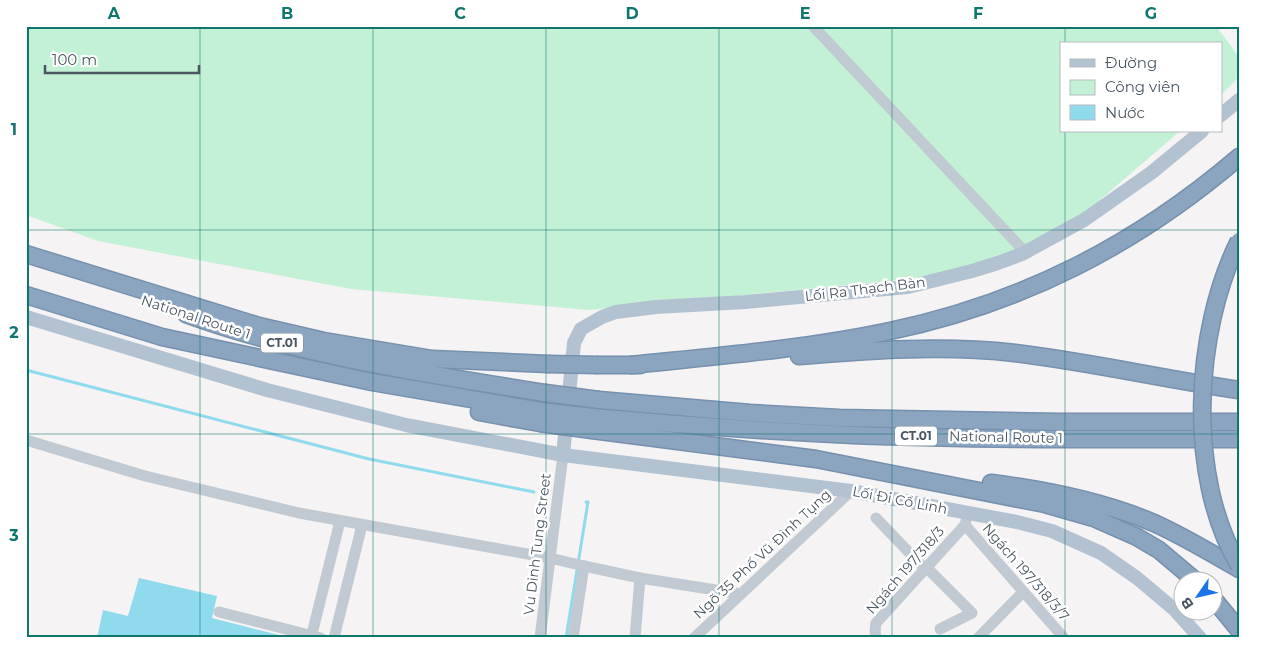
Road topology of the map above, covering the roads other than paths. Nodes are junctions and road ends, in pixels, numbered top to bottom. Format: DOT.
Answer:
graph roads {
  1 [pos="813,26"];
  2 [pos="1239,100"];
  3 [pos="1222,114"];
  4 [pos="1201,132"];
  5 [pos="1239,157"];
  6 [pos="1239,241"];
  7 [pos="1025,252"];
  8 [pos="26,254"];
  9 [pos="26,263"];
  10 [pos="26,294"];
  11 [pos="26,317"];
  12 [pos="631,365"];
  13 [pos="1239,390"];
  14 [pos="1239,422"];
  15 [pos="593,424"];
  16 [pos="1239,439"];
  17 [pos="26,440"];
  18 [pos="563,455"];
  19 [pos="862,468"];
  20 [pos="851,491"];
  21 [pos="876,518"];
  22 [pos="967,519"];
  23 [pos="340,522"];
  24 [pos="362,525"];
  25 [pos="554,559"];
  26 [pos="1239,565"];
  27 [pos="584,566"];
  28 [pos="925,568"];
  29 [pos="1239,568"];
  30 [pos="1185,572"];
  31 [pos="640,578"];
  32 [pos="1023,592"];
  33 [pos="741,594"];
  34 [pos="1222,609"];
  35 [pos="218,612"];
  36 [pos="940,629"];
  37 [pos="1239,630"];
  38 [pos="314,637"];
  39 [pos="334,638"];
  40 [pos="540,638"];
  41 [pos="573,638"];
  42 [pos="635,638"];
  43 [pos="694,638"];
  44 [pos="876,638"];
  45 [pos="978,638"];
  46 [pos="1064,638"];
  47 [pos="1200,638"];
  1 -- 7 [label="street"];
  2 -- 3 [label="main road"];
  4 -- 7 [label="main road, Lối Ra Thạch Bàn"];
  5 -- 12 [label="highway"];
  6 -- 26 [label="highway, bridge"];
  7 -- 18 [label="main road, Lối Ra Thạch Bàn"];
  8 -- 12 [label="highway, bridge"];
  9 -- 14 [label="highway, National Route 1 / CT.01, bridge"];
  10 -- 15 [label="highway, National Route 1 / CT.01, bridge"];
  11 -- 18 [label="main road, Lối Đi Cổ Linh"];
  12 -- 13 [label="highway"];
  15 -- 16 [label="highway, National Route 1 / CT.01"];
  15 -- 19 [label="highway"];
  17 -- 23 [label="street"];
  18 -- 20 [label="main road, Lối Đi Cổ Linh"];
  18 -- 25 [label="street, Vu Dinh Tung Street"];
  19 -- 29 [label="highway"];
  19 -- 30 [label="highway"];
  20 -- 22 [label="main road, Lối Đi Cổ Linh"];
  20 -- 33 [label="street, Ngõ 35 Phố Vũ Đình Tụng"];
  21 -- 28 [label="street"];
  22 -- 28 [label="street, Ngách 197/318/3"];
  22 -- 32 [label="street, Ngách 197/318/3/7"];
  22 -- 47 [label="main road, Lối Đi Cổ Linh"];
  23 -- 24 [label="street"];
  23 -- 38 [label="street"];
  24 -- 25 [label="street"];
  24 -- 39 [label="street"];
  25 -- 27 [label="street"];
  25 -- 40 [label="street, Vu Dinh Tung Street"];
  27 -- 31 [label="street"];
  27 -- 41 [label="street"];
  28 -- 36 [label="street"];
  28 -- 44 [label="street, Ngách 197/318/3"];
  31 -- 33 [label="street"];
  31 -- 42 [label="street"];
  32 -- 45 [label="street"];
  32 -- 46 [label="street, Ngách 197/318/3/7"];
  33 -- 43 [label="street, Ngõ 35 Phố Vũ Đình Tụng"];
  34 -- 37 [label="highway"];
  35 -- 38 [label="street"];
}
